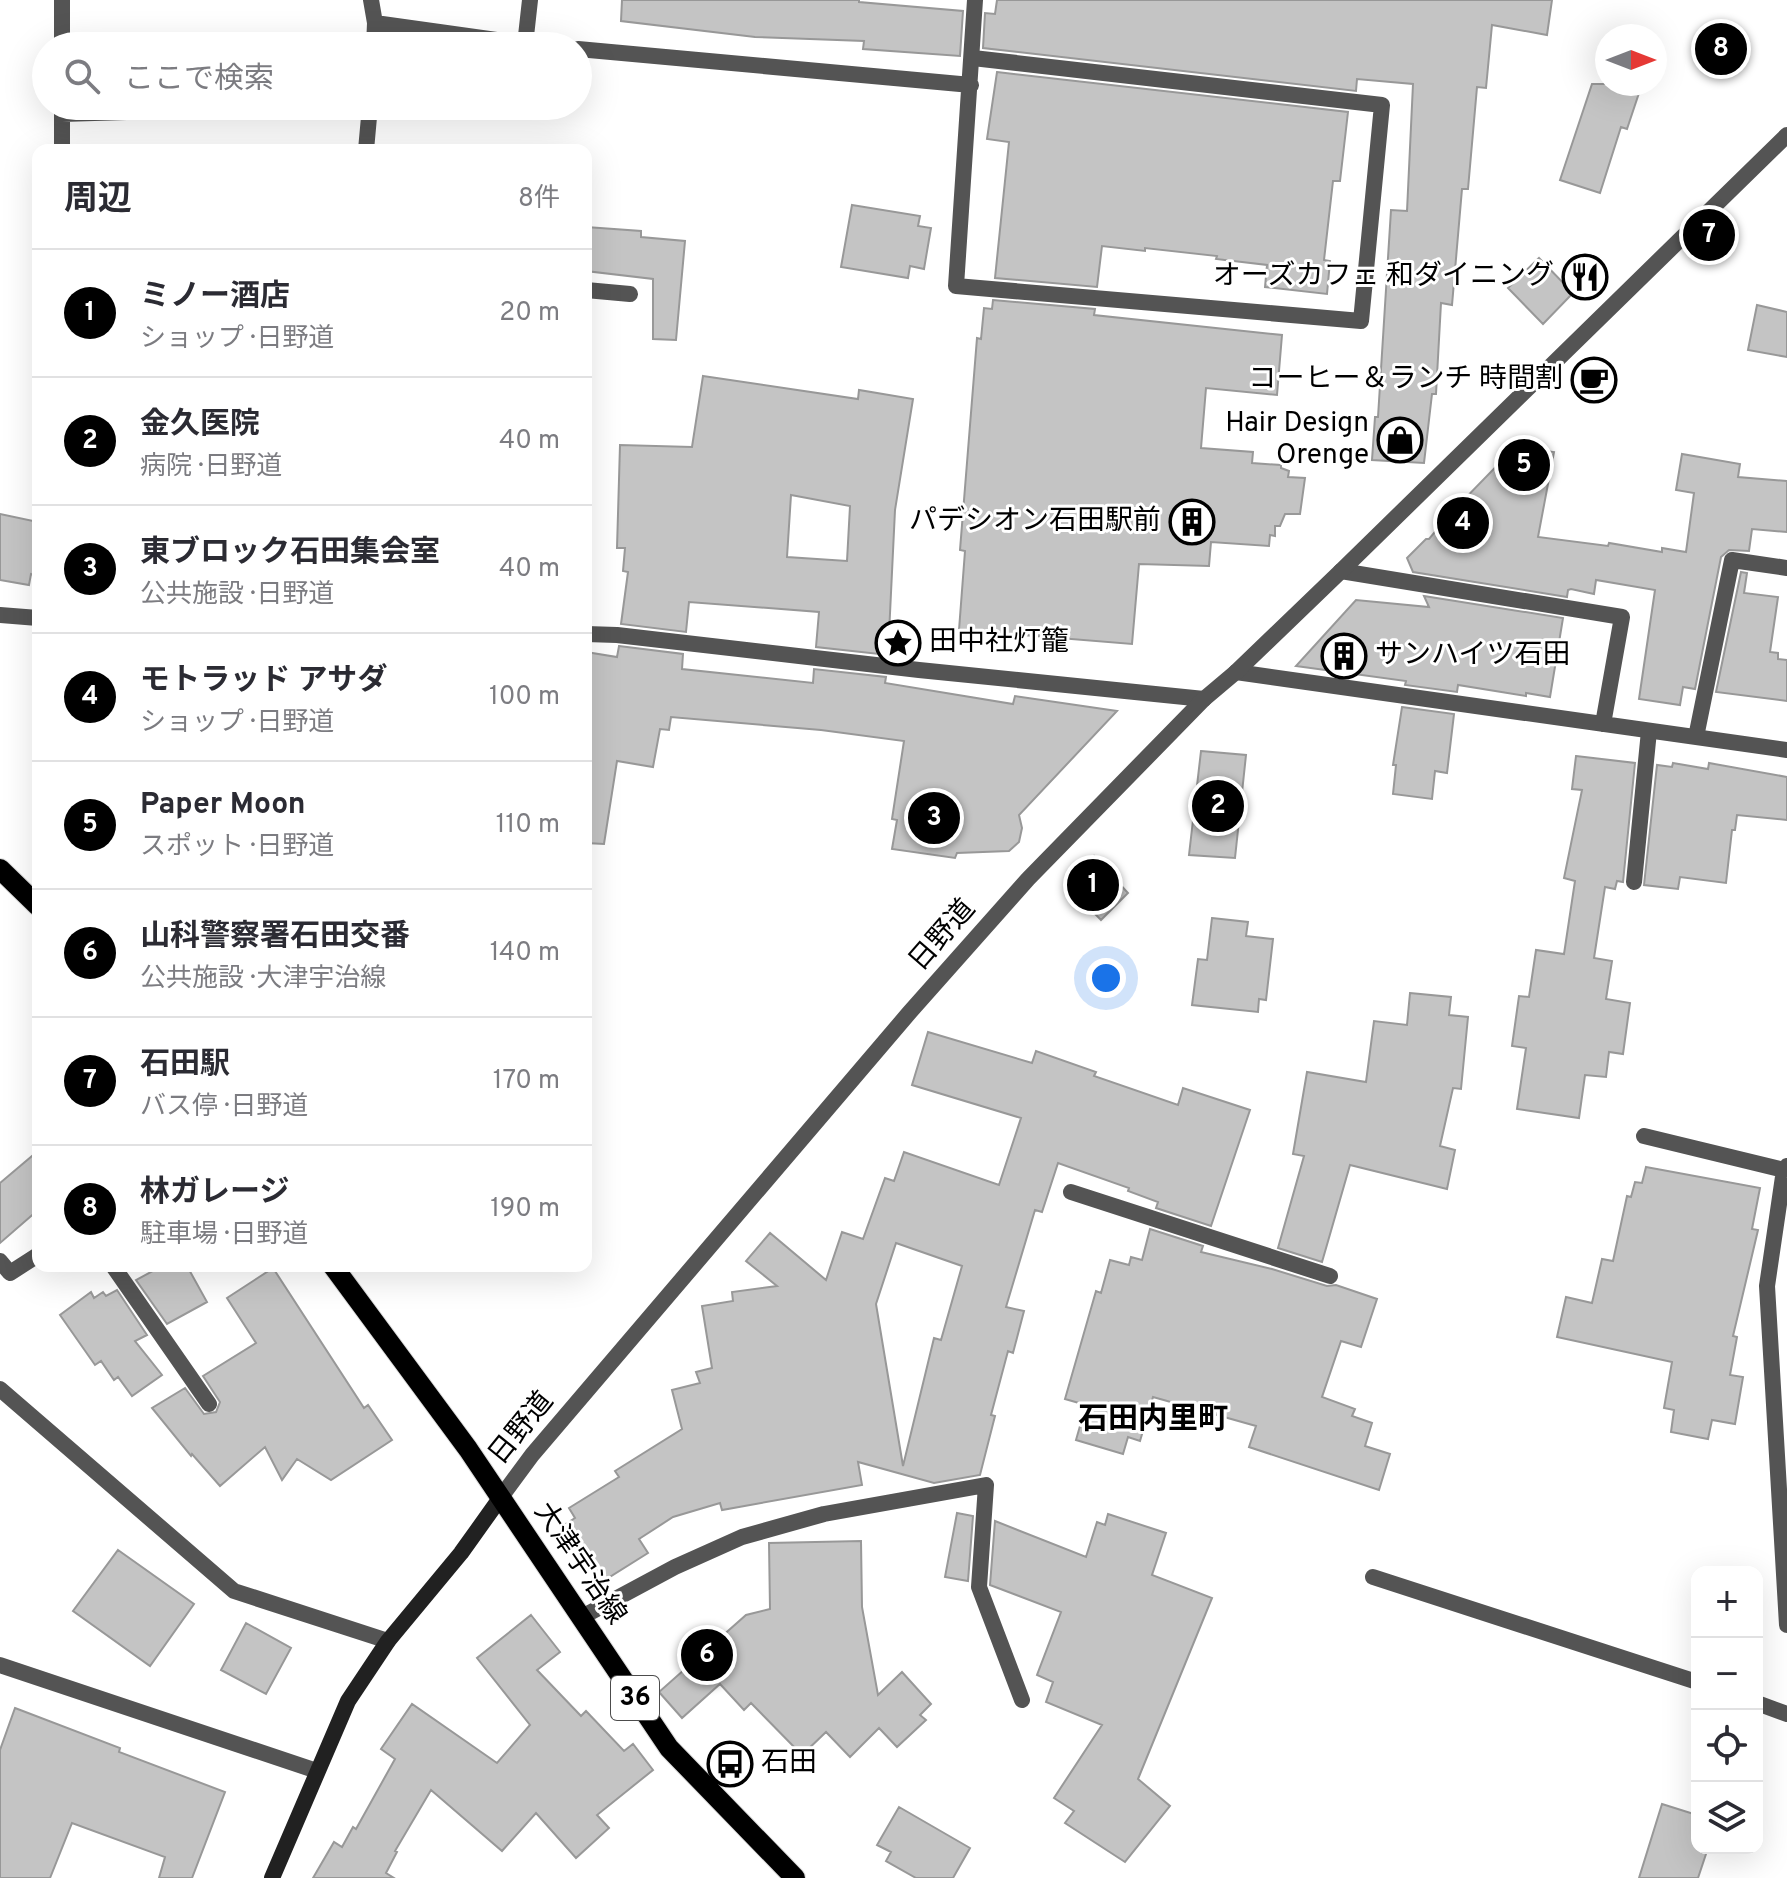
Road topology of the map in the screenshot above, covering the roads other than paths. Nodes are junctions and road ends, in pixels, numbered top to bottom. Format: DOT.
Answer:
graph roads {
  1 [pos="62,0"];
  2 [pos="371,0"];
  3 [pos="530,0"];
  4 [pos="975,0"];
  5 [pos="375,23"];
  6 [pos="62,32"];
  7 [pos="375,32"];
  8 [pos="440,32"];
  9 [pos="532,32"];
  10 [pos="592,50"];
  11 [pos="973,58"];
  12 [pos="971,85"];
  13 [pos="62,120"];
  14 [pos="369,120"];
  15 [pos="1787,135"];
  16 [pos="62,144"];
  17 [pos="367,144"];
  18 [pos="592,291"];
  19 [pos="630,294"];
  20 [pos="1787,568"];
  21 [pos="1341,571"];
  22 [pos="0,615"];
  23 [pos="32,618"];
  24 [pos="592,634"];
  25 [pos="1236,672"];
  26 [pos="1204,699"];
  27 [pos="1603,724"];
  28 [pos="1649,731"];
  29 [pos="1696,737"];
  30 [pos="1787,750"];
  31 [pos="0,869"];
  32 [pos="1634,882"];
  33 [pos="32,900"];
  34 [pos="1644,1136"];
  35 [pos="1785,1168"];
  36 [pos="1071,1192"];
  37 [pos="32,1259"];
  38 [pos="0,1261"];
  39 [pos="117,1272"];
  40 [pos="337,1272"];
  41 [pos="1330,1276"];
  42 [pos="0,1389"];
  43 [pos="209,1404"];
  44 [pos="1782,1441"];
  45 [pos="501,1497"];
  46 [pos="1373,1577"];
  47 [pos="580,1618"];
  48 [pos="1787,1625"];
  49 [pos="388,1641"];
  50 [pos="0,1665"];
  51 [pos="1691,1680"];
  52 [pos="1022,1700"];
  53 [pos="1763,1705"];
  54 [pos="1787,1714"];
  55 [pos="317,1771"];
  56 [pos="272,1878"];
  57 [pos="795,1878"];
  1 -- 6 [label="street"];
  2 -- 5 [label="street"];
  3 -- 9 [label="street"];
  4 -- 11 [label="street"];
  5 -- 7 [label="street"];
  5 -- 8 [label="street"];
  10 -- 12 [label="street"];
  11 -- 12 [label="street"];
  11 -- 12 [label="street"];
  13 -- 16 [label="street"];
  14 -- 17 [label="street"];
  15 -- 21 [label="street, 日野道"];
  18 -- 19 [label="street"];
  20 -- 29 [label="street"];
  21 -- 25 [label="street, 日野道"];
  21 -- 27 [label="street"];
  22 -- 23 [label="street"];
  24 -- 26 [label="street"];
  25 -- 26 [label="street, 日野道"];
  25 -- 27 [label="street"];
  26 -- 45 [label="street, 日野道"];
  27 -- 28 [label="street"];
  28 -- 29 [label="street"];
  28 -- 32 [label="street"];
  29 -- 30 [label="street"];
  31 -- 33 [label="main road"];
  34 -- 35 [label="street"];
  35 -- 44 [label="street"];
  36 -- 41 [label="street"];
  37 -- 38 [label="street"];
  39 -- 43 [label="street"];
  40 -- 45 [label="main road, 大津宇治線 / 36"];
  42 -- 49 [label="street"];
  44 -- 48 [label="street"];
  45 -- 47 [label="main road, 大津宇治線 / 36"];
  45 -- 49 [label="main road, 日野道"];
  46 -- 51 [label="street"];
  47 -- 52 [label="street"];
  47 -- 57 [label="main road, 大津宇治線 / 36"];
  49 -- 55 [label="main road, 日野道"];
  50 -- 55 [label="street"];
  53 -- 54 [label="street"];
  55 -- 56 [label="main road, 日野道"];
}
